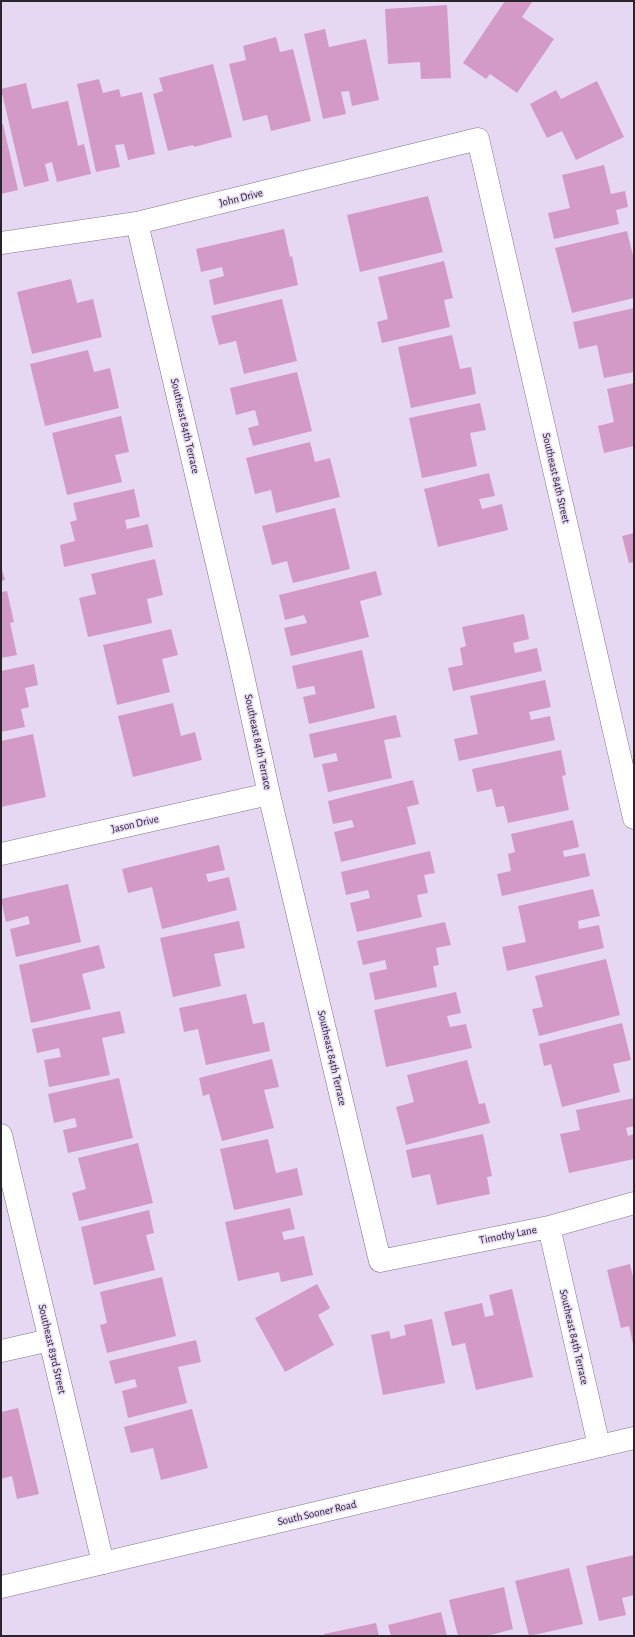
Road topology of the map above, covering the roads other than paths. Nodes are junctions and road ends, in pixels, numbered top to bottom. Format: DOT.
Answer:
graph roads {
  1 [pos="478,139"];
  2 [pos="137,223"];
  3 [pos="1,243"];
  4 [pos="269,794"];
  5 [pos="634,818"];
  6 [pos="1,854"];
  7 [pos="1,1135"];
  8 [pos="634,1203"];
  9 [pos="549,1227"];
  10 [pos="380,1261"];
  11 [pos="50,1340"];
  12 [pos="1,1351"];
  13 [pos="634,1438"];
  14 [pos="599,1446"];
  15 [pos="103,1563"];
  16 [pos="1,1587"];
  1 -- 2 [label="street, John Drive"];
  1 -- 5 [label="street, Southeast 84th Street"];
  2 -- 3 [label="street, John Drive"];
  2 -- 4 [label="street, Southeast 84th Terrace"];
  4 -- 6 [label="street, Jason Drive"];
  4 -- 10 [label="street, Southeast 84th Terrace"];
  7 -- 11 [label="street, Southeast 83rd Street"];
  8 -- 9 [label="street, Timothy Lane"];
  9 -- 10 [label="street, Timothy Lane"];
  9 -- 14 [label="street, Southeast 84th Terrace"];
  11 -- 12 [label="street"];
  11 -- 15 [label="street, Southeast 83rd Street"];
  13 -- 14 [label="street, South Sooner Road"];
  14 -- 15 [label="street, South Sooner Road"];
  15 -- 16 [label="street, South Sooner Road"];
}
